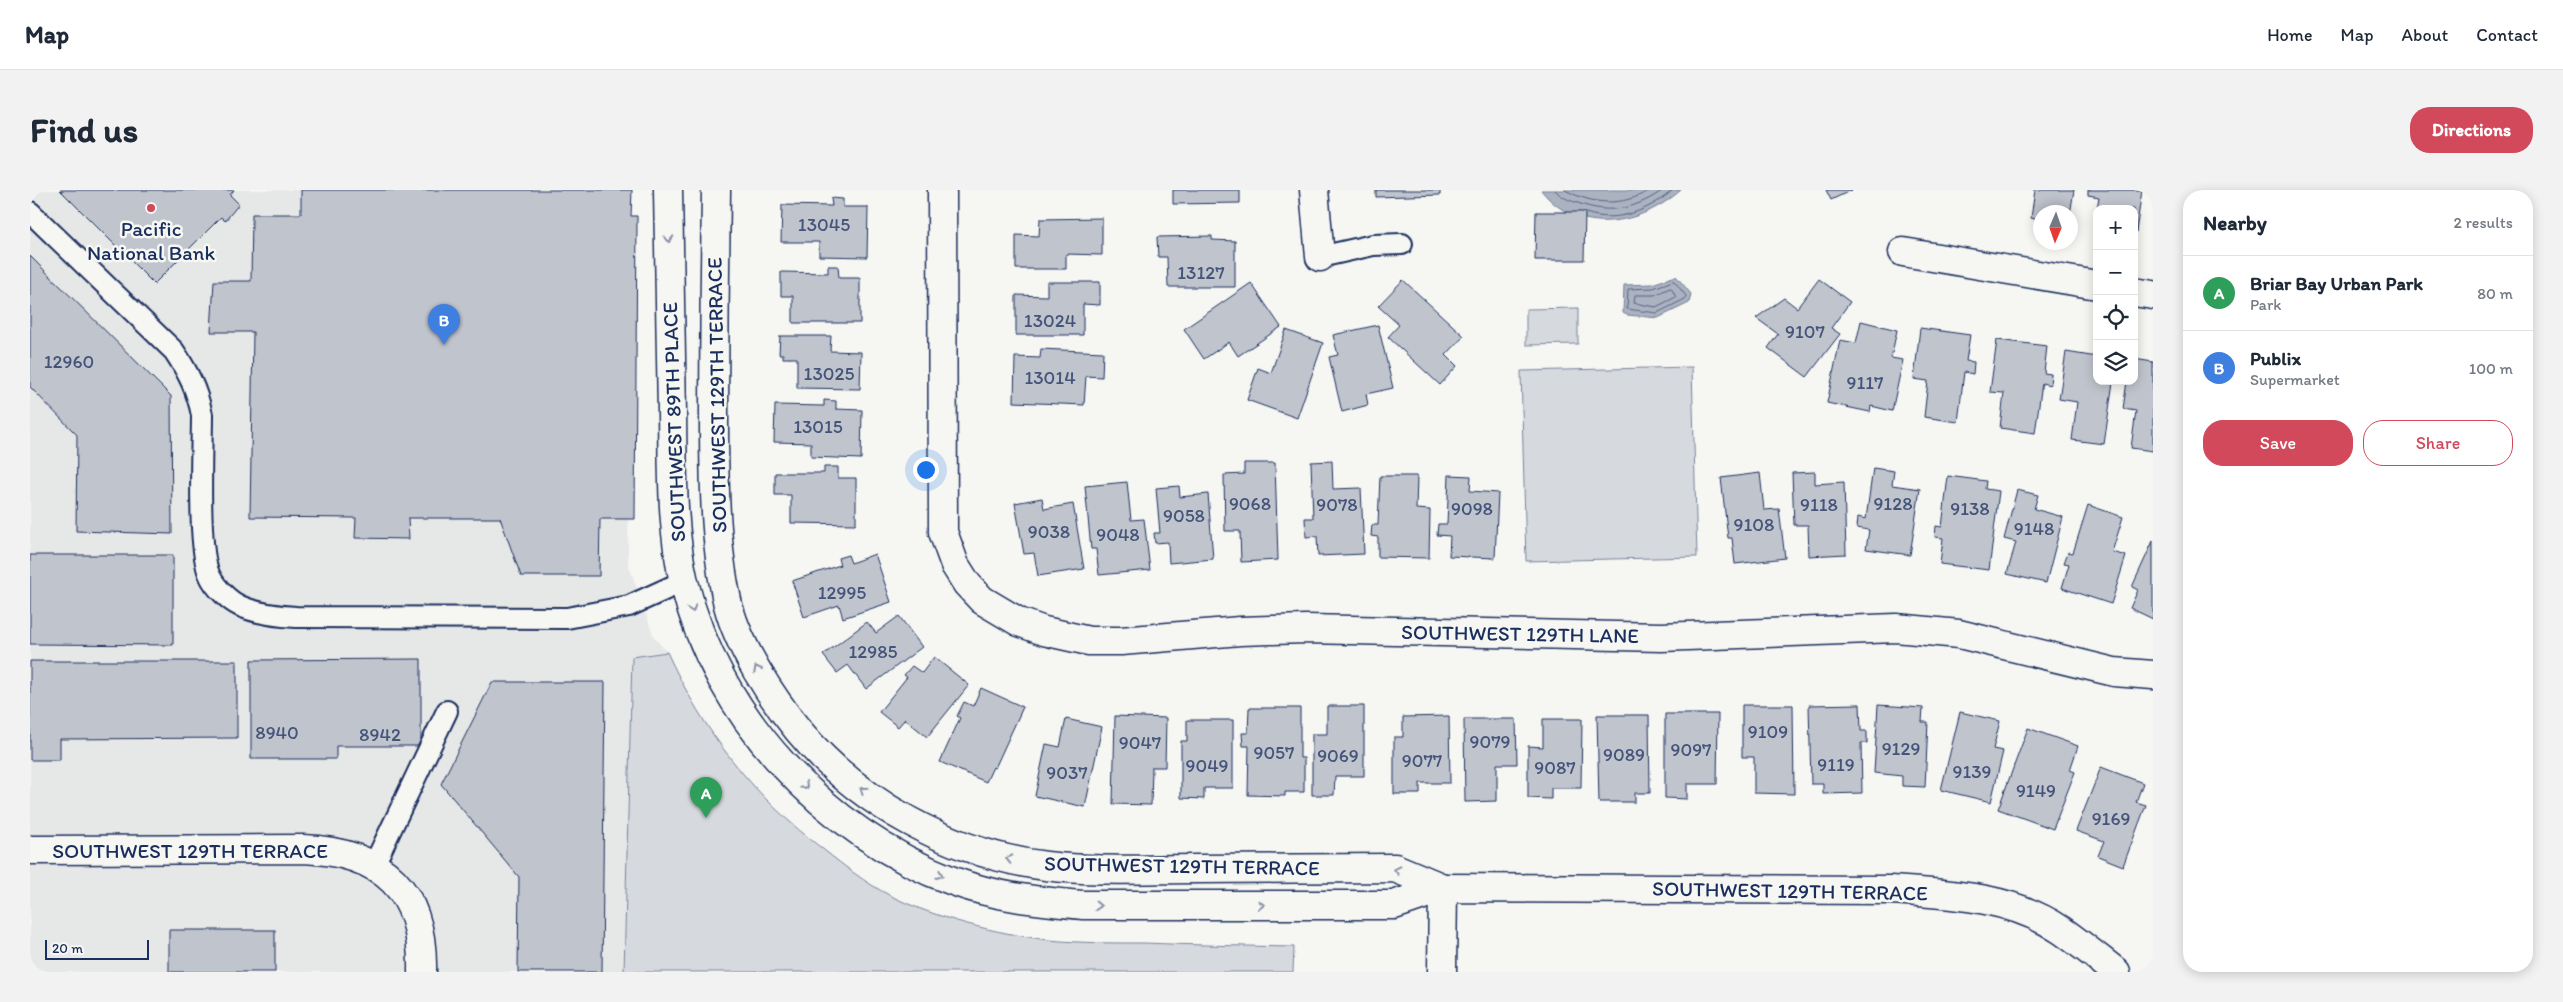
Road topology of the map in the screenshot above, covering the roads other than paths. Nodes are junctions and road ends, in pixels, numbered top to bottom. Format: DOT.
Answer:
graph roads {
  1 [pos="668,190"];
  2 [pos="716,190"];
  3 [pos="942,190"];
  4 [pos="1314,190"];
  5 [pos="30,212"];
  6 [pos="1402,244"];
  7 [pos="1904,252"];
  8 [pos="1320,257"];
  9 [pos="2093,284"];
  10 [pos="2138,293"];
  11 [pos="2153,295"];
  12 [pos="684,581"];
  13 [pos="2153,674"];
  14 [pos="447,711"];
  15 [pos="771,751"];
  16 [pos="30,850"];
  17 [pos="373,867"];
  18 [pos="1443,888"];
  19 [pos="422,972"];
  20 [pos="1442,972"];
  21 [pos="2116,972"];
  1 -- 12 [label="street, SOUTHWEST 89TH PLACE, one-way"];
  18 -- 2 [label="street, SOUTHWEST 129TH TERRACE, one-way"];
  3 -- 13 [label="street, SOUTHWEST 129TH LANE"];
  4 -- 8 [label="street"];
  5 -- 12 [label="lane"];
  6 -- 8 [label="lane"];
  7 -- 9 [label="street"];
  10 -- 11 [label="street"];
  12 -- 15 [label="street, SOUTHWEST 89TH PLACE, one-way"];
  14 -- 17 [label="lane"];
  15 -- 18 [label="street, SOUTHWEST 129TH TERRACE, one-way"];
  16 -- 17 [label="street, SOUTHWEST 129TH TERRACE"];
  17 -- 19 [label="street, SOUTHWEST 129TH TERRACE"];
  18 -- 20 [label="street"];
  18 -- 21 [label="street, SOUTHWEST 129TH TERRACE"];
}
